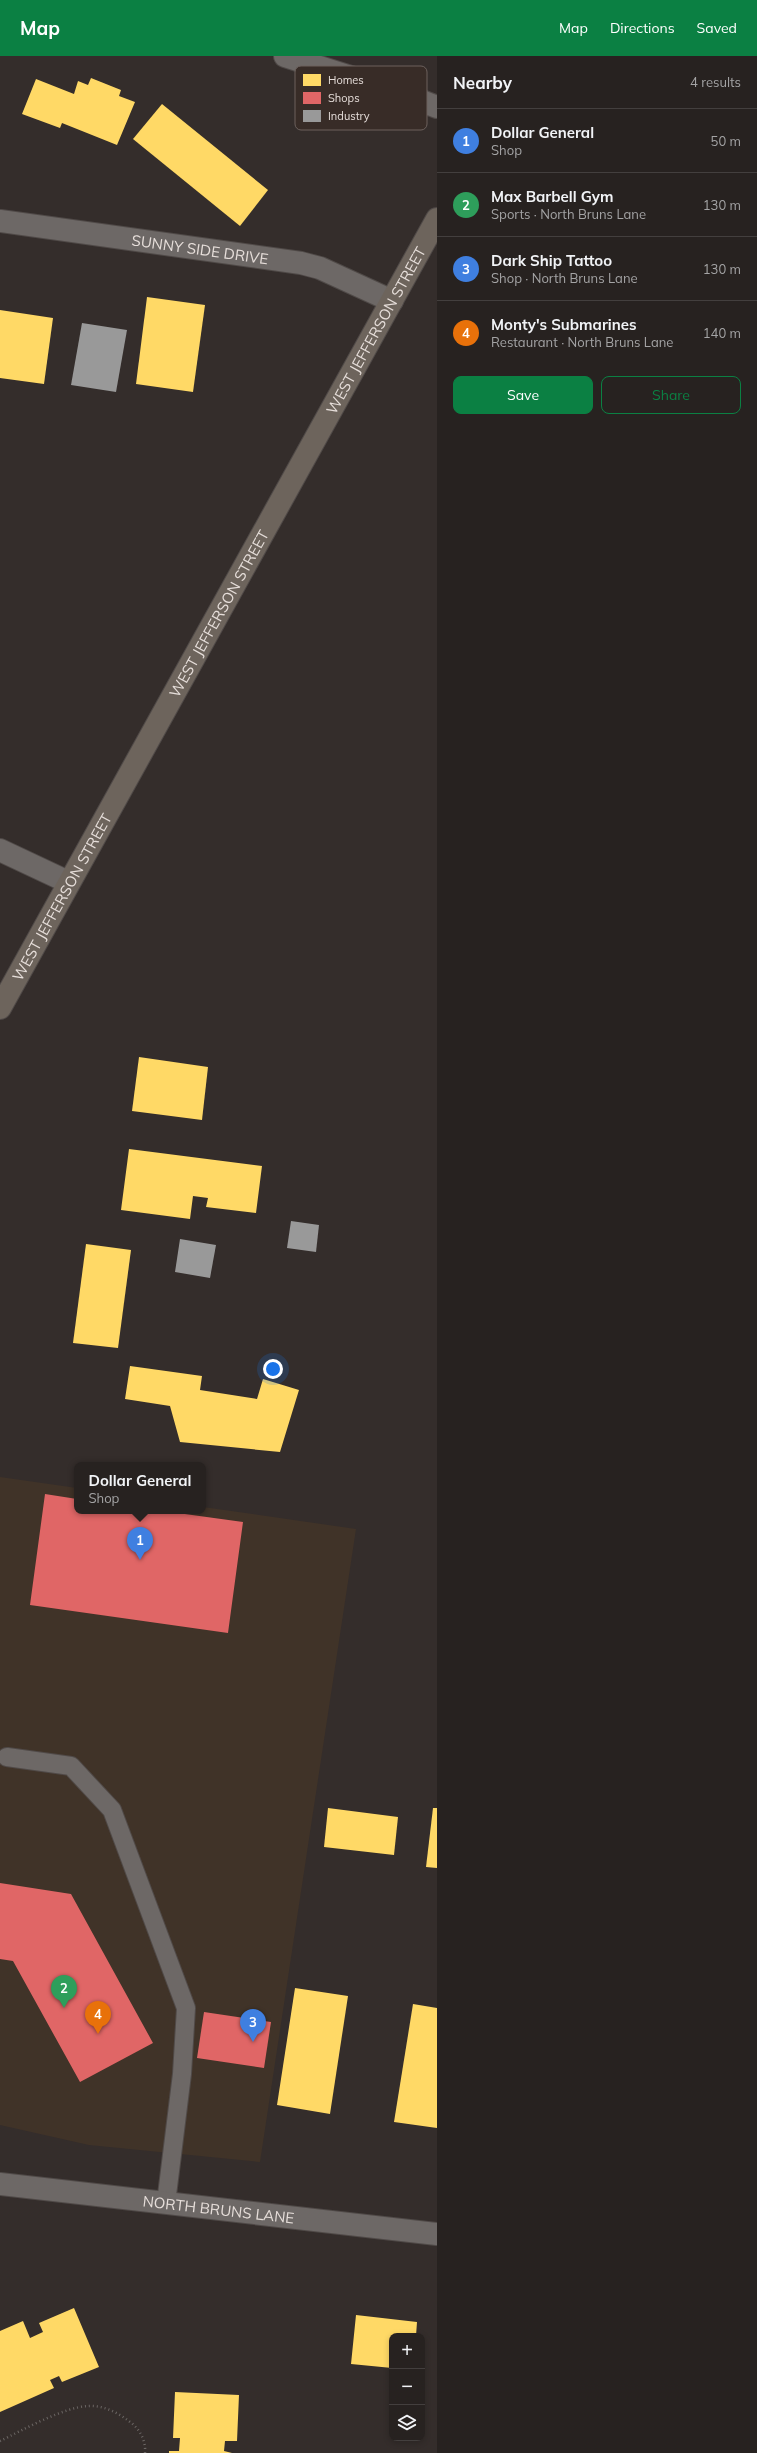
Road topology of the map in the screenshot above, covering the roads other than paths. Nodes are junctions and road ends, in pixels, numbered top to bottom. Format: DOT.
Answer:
graph roads {
  1 [pos="284,56"];
  2 [pos="316,66"];
  3 [pos="427,103"];
  4 [pos="437,107"];
  5 [pos="437,219"];
  6 [pos="0,221"];
  7 [pos="392,301"];
  8 [pos="0,850"];
  9 [pos="68,882"];
  10 [pos="0,1008"];
  11 [pos="6,1757"];
  12 [pos="0,2184"];
  13 [pos="166,2203"];
  14 [pos="437,2234"];
  1 -- 2 [label="street"];
  3 -- 4 [label="street"];
  5 -- 7 [label="main road, WEST JEFFERSON STREET"];
  6 -- 7 [label="street, SUNNY SIDE DRIVE"];
  7 -- 9 [label="main road, WEST JEFFERSON STREET"];
  8 -- 9 [label="street"];
  9 -- 10 [label="main road, WEST JEFFERSON STREET"];
  11 -- 13 [label="lane"];
  12 -- 13 [label="street, NORTH BRUNS LANE"];
  13 -- 14 [label="street, NORTH BRUNS LANE"];
}
